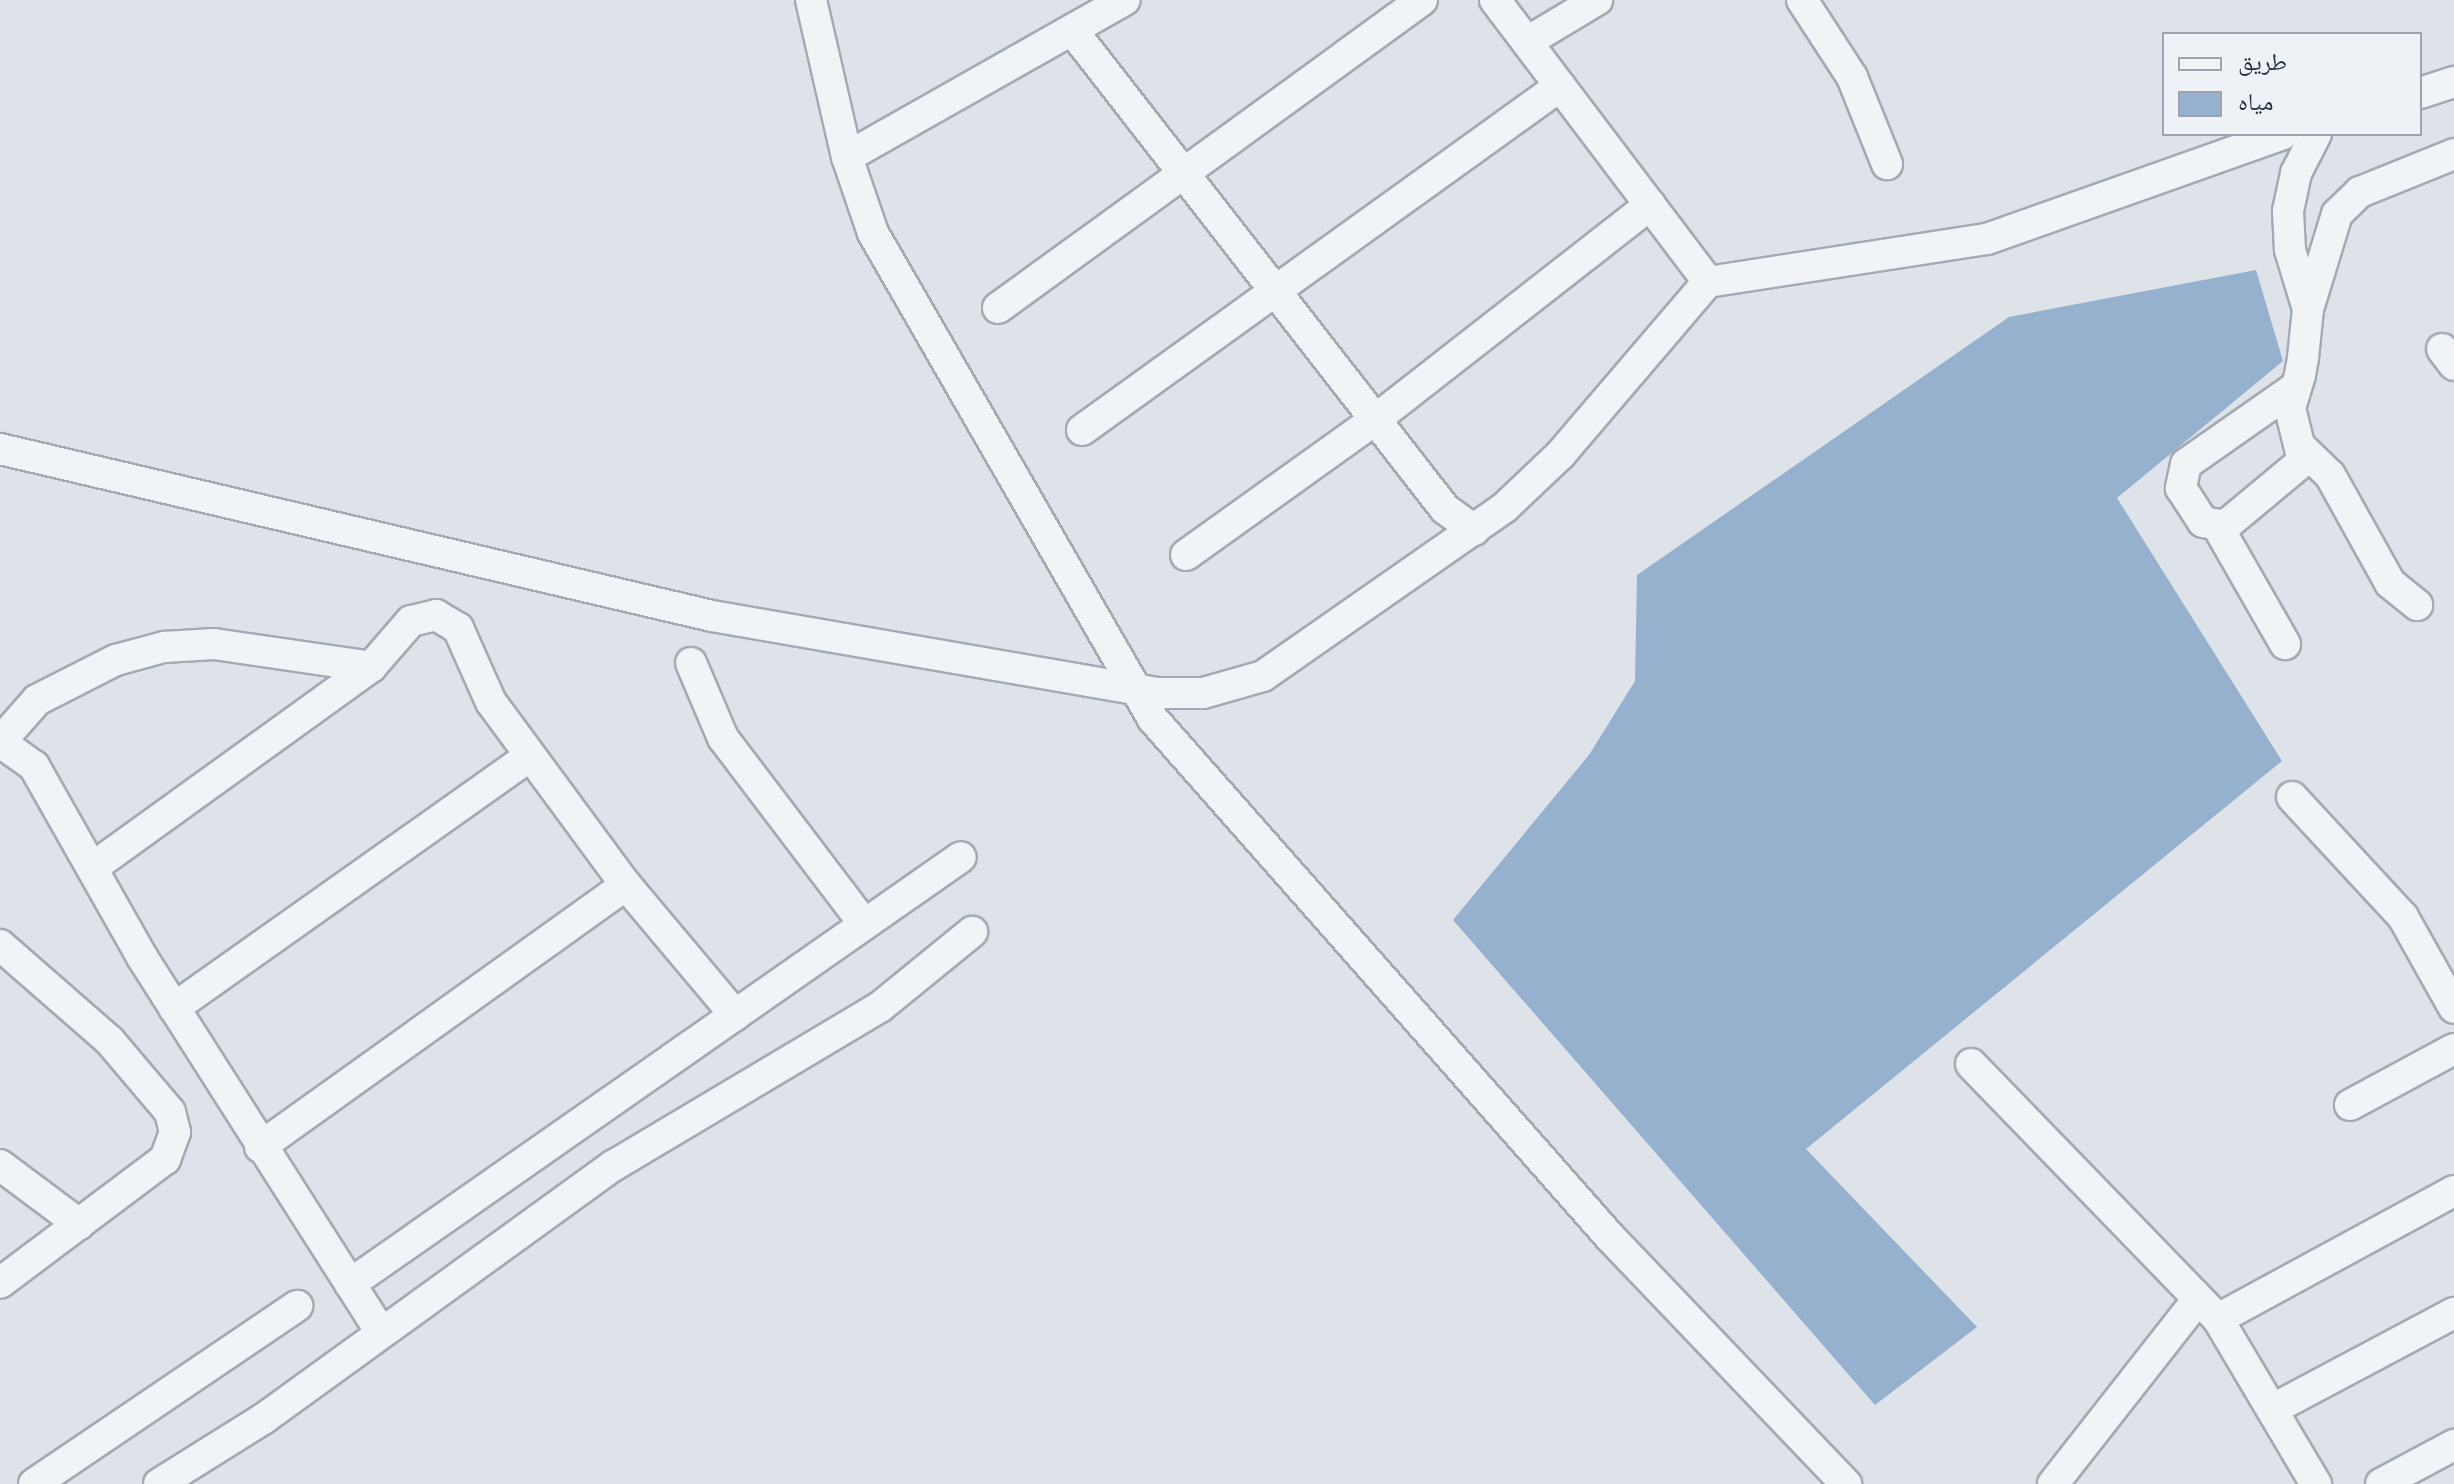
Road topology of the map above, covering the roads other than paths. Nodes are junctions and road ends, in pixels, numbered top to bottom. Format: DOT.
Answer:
graph roads {
  1 [pos="811,0"];
  2 [pos="1125,0"];
  3 [pos="1422,0"];
  4 [pos="1495,0"];
  5 [pos="1597,0"];
  6 [pos="1802,0"];
  7 [pos="1072,30"];
  8 [pos="1527,42"];
  9 [pos="2454,82"];
  10 [pos="1560,86"];
  11 [pos="2422,92"];
  12 [pos="2277,136"];
  13 [pos="2315,136"];
  14 [pos="2454,154"];
  15 [pos="847,157"];
  16 [pos="1887,164"];
  17 [pos="1185,174"];
  18 [pos="1650,205"];
  19 [pos="1708,282"];
  20 [pos="1274,289"];
  21 [pos="998,308"];
  22 [pos="2308,309"];
  23 [pos="2296,387"];
  24 [pos="1376,419"];
  25 [pos="1082,430"];
  26 [pos="0,449"];
  27 [pos="2303,449"];
  28 [pos="2218,527"];
  29 [pos="1474,530"];
  30 [pos="1186,555"];
  31 [pos="2417,605"];
  32 [pos="2285,644"];
  33 [pos="691,663"];
  34 [pos="371,667"];
  35 [pos="1133,688"];
  36 [pos="0,742"];
  37 [pos="530,756"];
  38 [pos="2292,797"];
  39 [pos="961,857"];
  40 [pos="92,868"];
  41 [pos="626,885"];
  42 [pos="864,924"];
  43 [pos="972,932"];
  44 [pos="0,945"];
  45 [pos="174,1008"];
  46 [pos="2454,1008"];
  47 [pos="735,1015"];
  48 [pos="2454,1049"];
  49 [pos="1971,1064"];
  50 [pos="2350,1105"];
  51 [pos="260,1147"];
  52 [pos="0,1165"];
  53 [pos="2454,1191"];
  54 [pos="79,1224"];
  55 [pos="0,1283"];
  56 [pos="350,1284"];
  57 [pos="297,1306"];
  58 [pos="2208,1309"];
  59 [pos="2454,1313"];
  60 [pos="381,1332"];
  61 [pos="2275,1408"];
  62 [pos="2454,1445"];
  63 [pos="34,1484"];
  64 [pos="159,1484"];
  65 [pos="1846,1484"];
  66 [pos="2053,1484"];
  67 [pos="2316,1484"];
  68 [pos="2381,1484"];
  1 -- 15 [label="street"];
  2 -- 7 [label="street"];
  3 -- 17 [label="street"];
  4 -- 8 [label="street"];
  5 -- 8 [label="street"];
  6 -- 16 [label="street"];
  7 -- 15 [label="street"];
  7 -- 17 [label="street"];
  8 -- 10 [label="street"];
  9 -- 11 [label="street"];
  10 -- 18 [label="street"];
  10 -- 20 [label="street"];
  12 -- 19 [label="street"];
  13 -- 22 [label="street"];
  14 -- 22 [label="street"];
  15 -- 35 [label="street"];
  17 -- 20 [label="street"];
  17 -- 21 [label="street"];
  18 -- 19 [label="street"];
  18 -- 24 [label="street"];
  19 -- 29 [label="street"];
  20 -- 24 [label="street"];
  20 -- 25 [label="street"];
  22 -- 23 [label="street"];
  23 -- 27 [label="street"];
  23 -- 28 [label="street"];
  24 -- 29 [label="street"];
  24 -- 30 [label="street"];
  26 -- 35 [label="street"];
  27 -- 28 [label="street"];
  27 -- 31 [label="street"];
  28 -- 32 [label="street"];
  29 -- 35 [label="street"];
  33 -- 42 [label="street"];
  34 -- 36 [label="street"];
  34 -- 37 [label="street"];
  34 -- 40 [label="street"];
  35 -- 65 [label="street"];
  36 -- 40 [label="street"];
  37 -- 41 [label="street"];
  37 -- 45 [label="street"];
  38 -- 46 [label="street"];
  39 -- 42 [label="street"];
  40 -- 45 [label="street"];
  41 -- 47 [label="street"];
  41 -- 51 [label="street"];
  42 -- 47 [label="street"];
  43 -- 60 [label="street"];
  44 -- 54 [label="street"];
  45 -- 51 [label="street"];
  47 -- 56 [label="street"];
  48 -- 50 [label="street"];
  49 -- 58 [label="street"];
  51 -- 56 [label="street"];
  52 -- 54 [label="street"];
  53 -- 58 [label="street"];
  54 -- 55 [label="street"];
  56 -- 60 [label="street"];
  57 -- 63 [label="street"];
  58 -- 61 [label="street"];
  58 -- 66 [label="street"];
  59 -- 61 [label="street"];
  60 -- 64 [label="street"];
  61 -- 67 [label="street"];
  62 -- 68 [label="street"];
}
